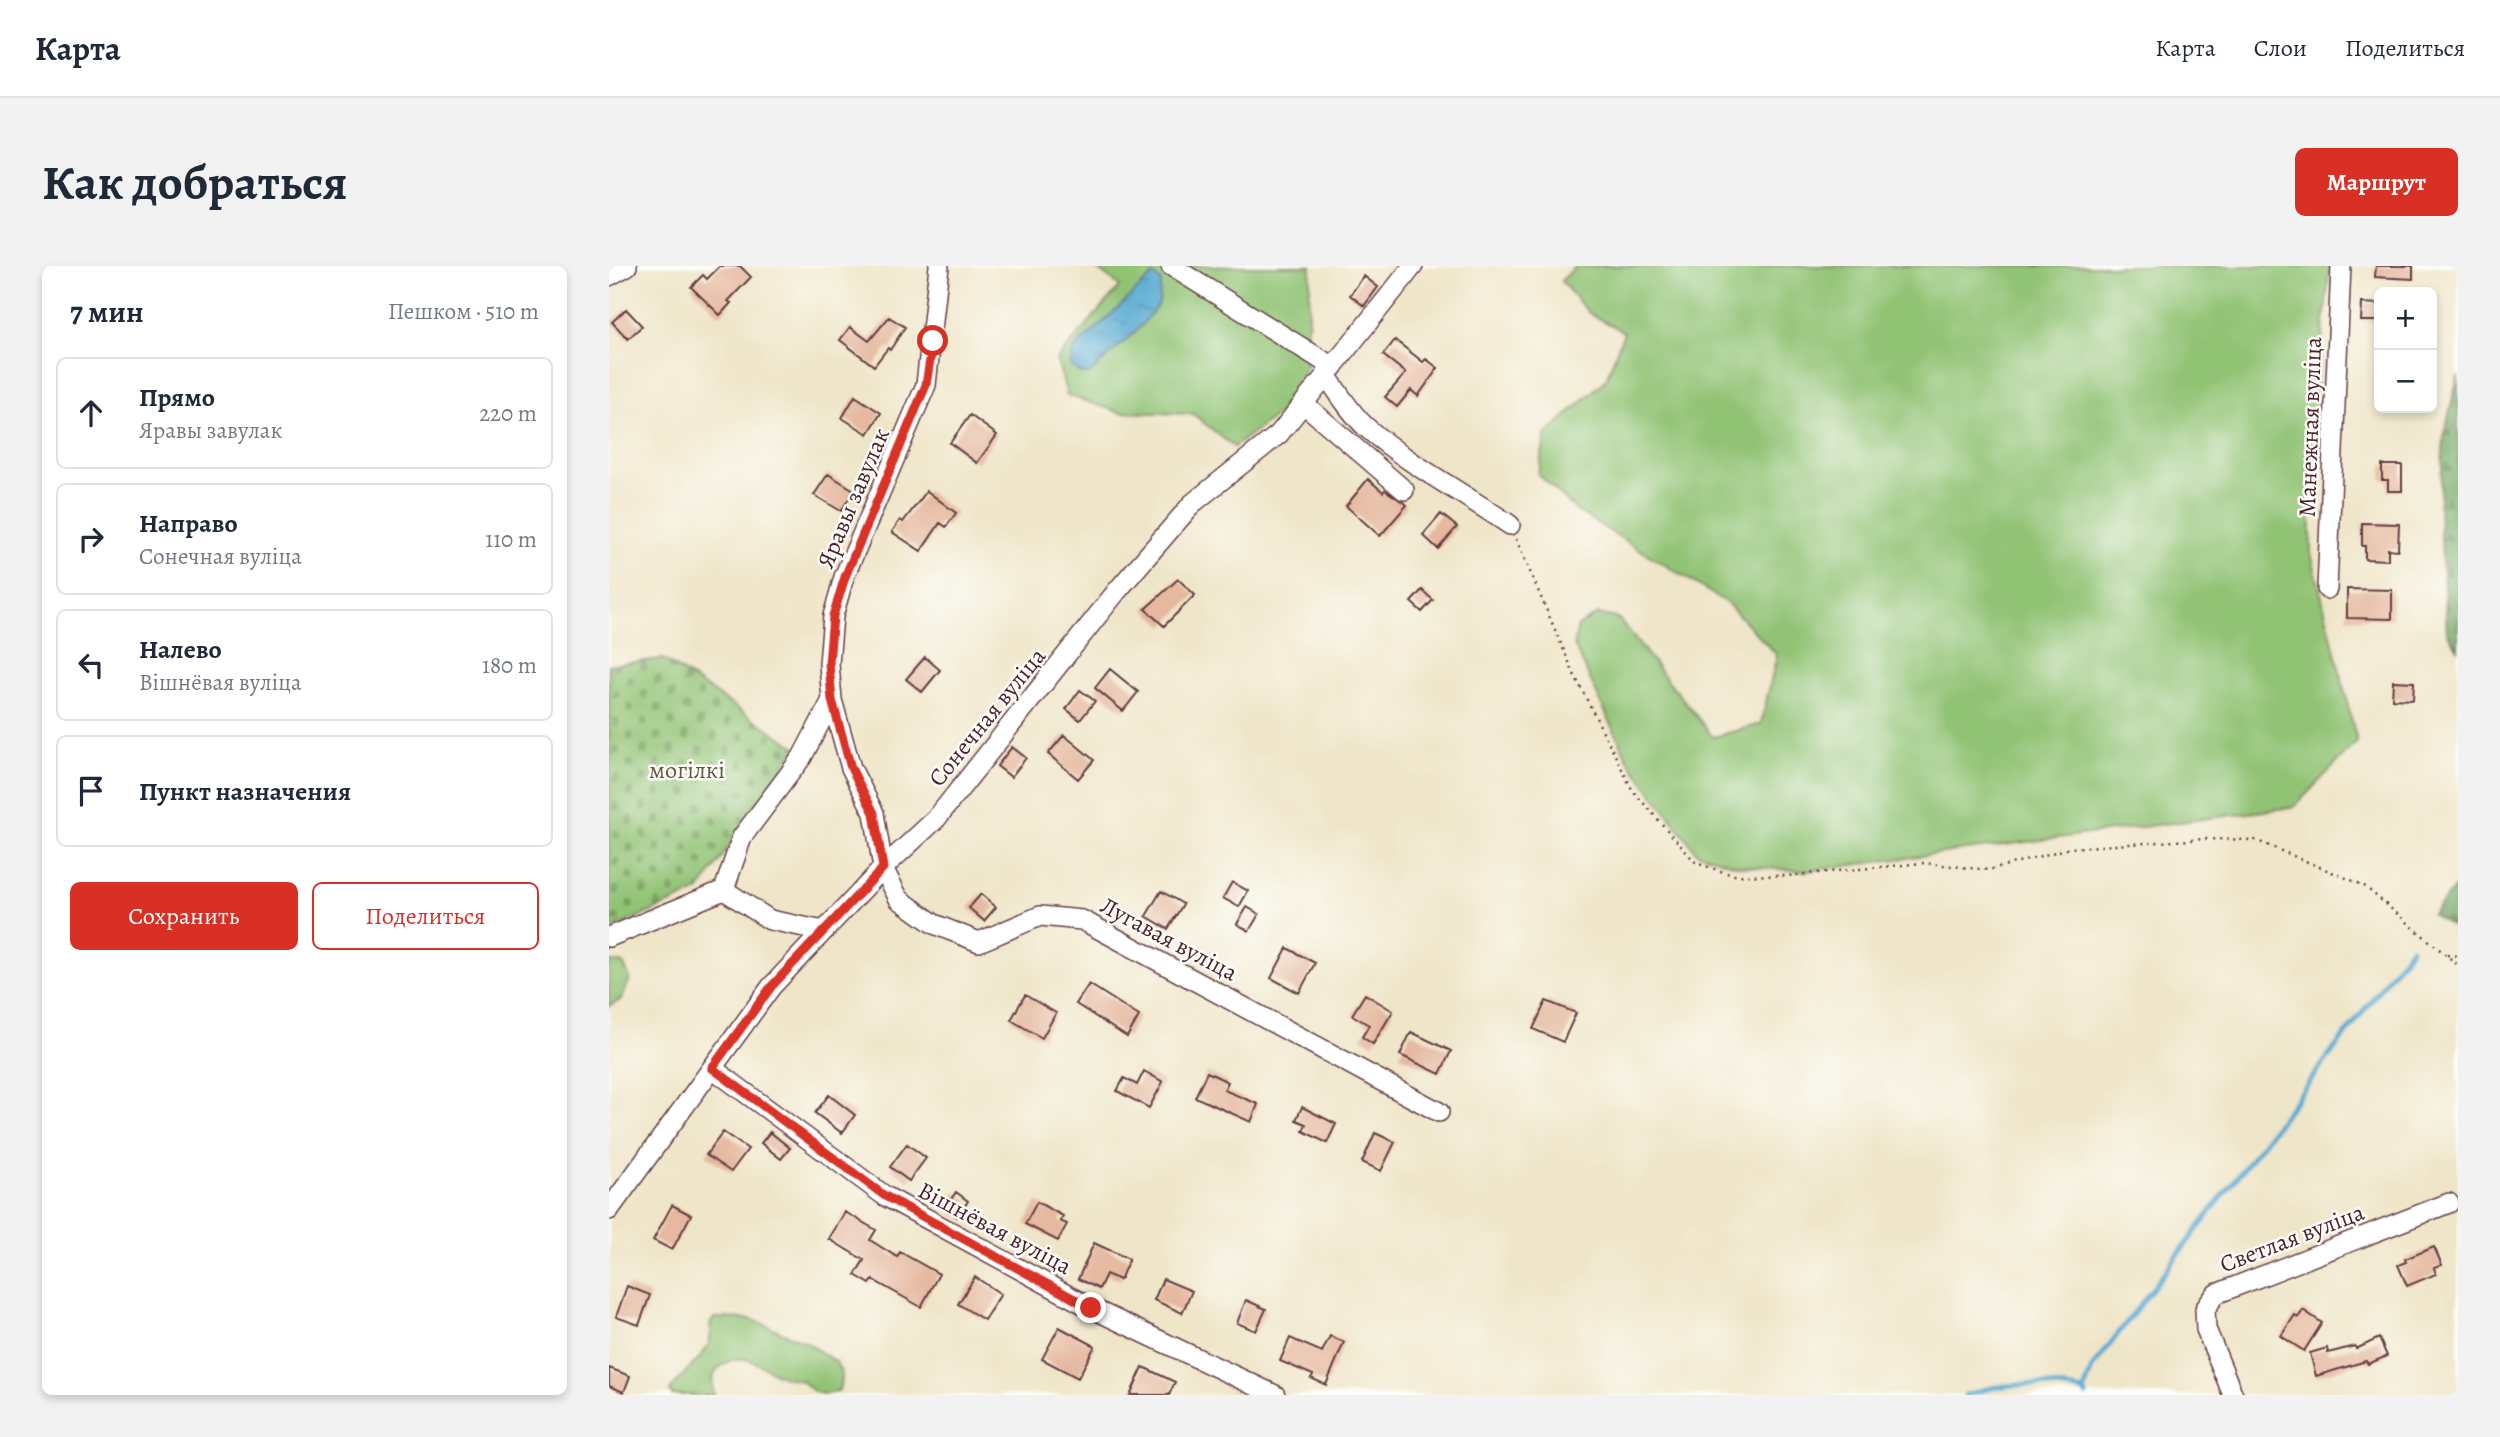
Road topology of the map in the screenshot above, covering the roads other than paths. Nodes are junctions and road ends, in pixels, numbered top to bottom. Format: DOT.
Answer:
graph roads {
  1 [pos="627,266"];
  2 [pos="939,266"];
  3 [pos="1171,266"];
  4 [pos="1413,266"];
  5 [pos="2341,266"];
  6 [pos="609,276"];
  7 [pos="1330,372"];
  8 [pos="1304,404"];
  9 [pos="1404,490"];
  10 [pos="1510,525"];
  11 [pos="2327,589"];
  12 [pos="832,700"];
  13 [pos="883,868"];
  14 [pos="724,890"];
  15 [pos="824,931"];
  16 [pos="609,937"];
  17 [pos="712,1068"];
  18 [pos="1439,1112"];
  19 [pos="2449,1203"];
  20 [pos="609,1210"];
  21 [pos="1275,1395"];
  22 [pos="2233,1395"];
  1 -- 6 [label="street"];
  2 -- 12 [label="street, Яравы завулак"];
  3 -- 7 [label="street"];
  4 -- 7 [label="street, Сонечная вуліца"];
  5 -- 11 [label="street, Манежная вуліца"];
  7 -- 8 [label="street, Сонечная вуліца"];
  7 -- 10 [label="street"];
  8 -- 9 [label="street"];
  8 -- 13 [label="street, Сонечная вуліца"];
  12 -- 13 [label="street, Яравы завулак"];
  12 -- 14 [label="street"];
  13 -- 15 [label="street, Сонечная вуліца"];
  13 -- 18 [label="street, Лугавая вуліца"];
  14 -- 15 [label="street"];
  14 -- 16 [label="street"];
  15 -- 17 [label="street, Сонечная вуліца"];
  17 -- 20 [label="street, Сонечная вуліца"];
  17 -- 21 [label="street, Вішнёвая вуліца"];
  19 -- 22 [label="street, Светлая вуліца"];
}
